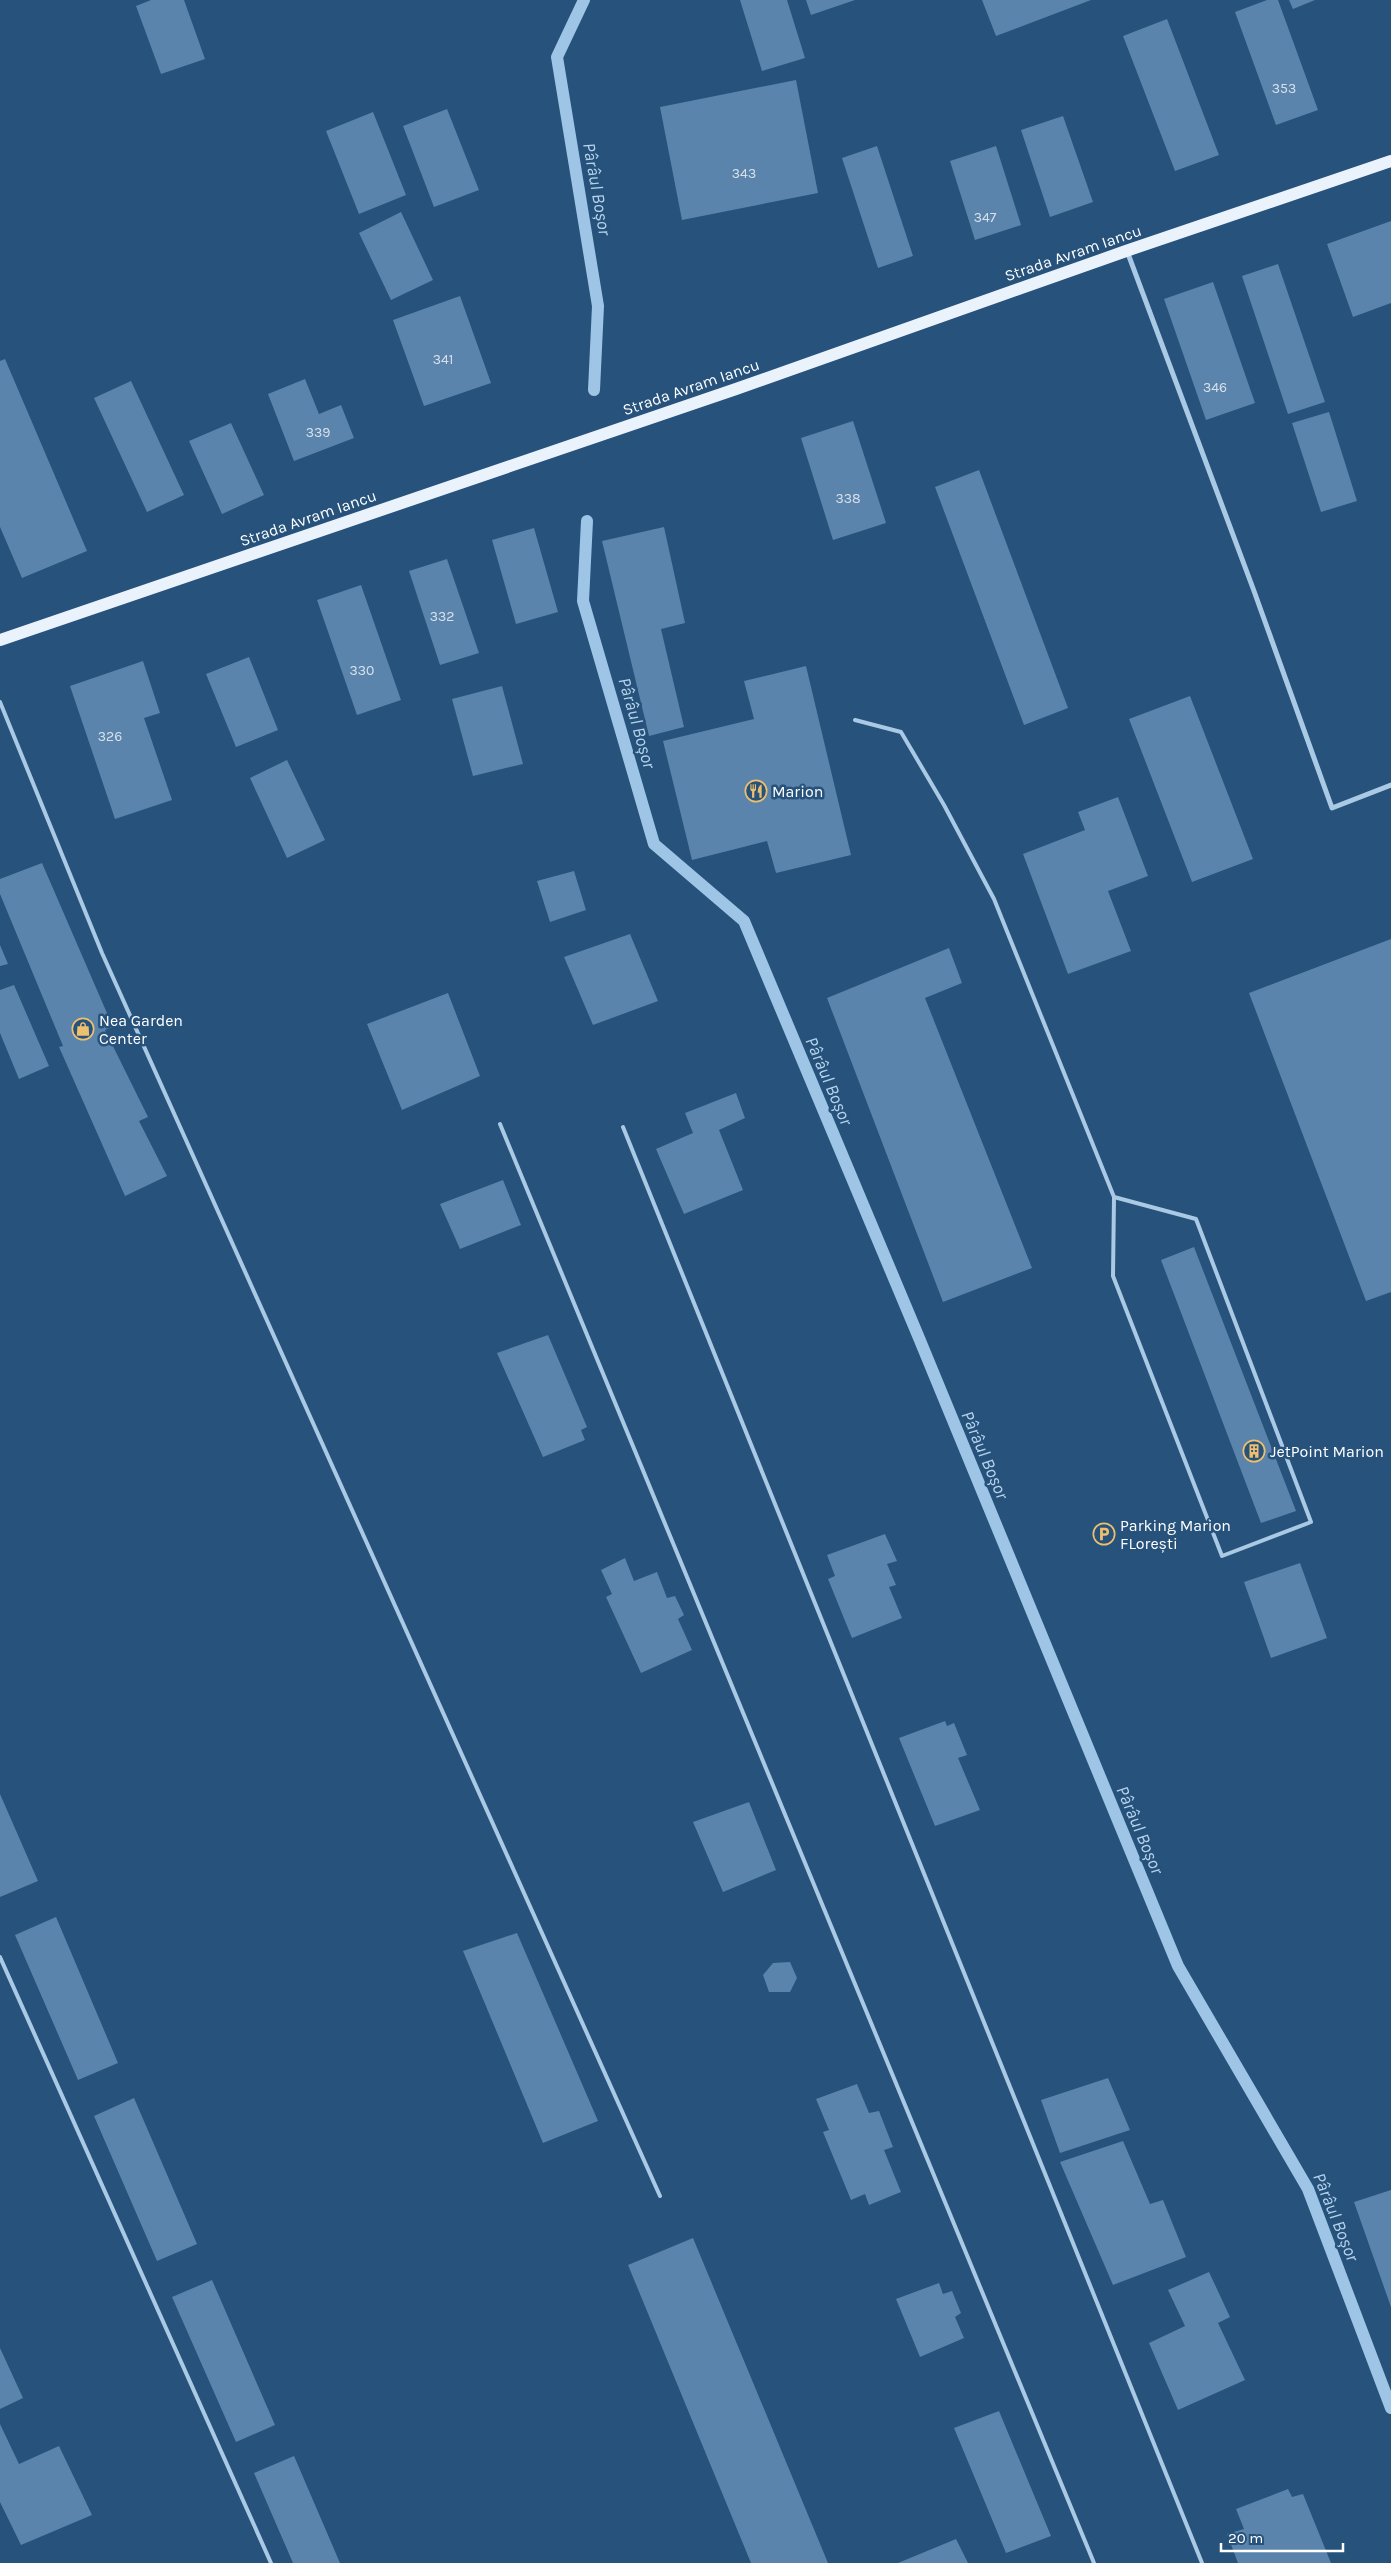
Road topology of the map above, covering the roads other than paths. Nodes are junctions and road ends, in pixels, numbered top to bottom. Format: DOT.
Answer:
graph roads {
  1 [pos="1391,161"];
  2 [pos="1126,250"];
  3 [pos="0,640"];
  4 [pos="0,702"];
  5 [pos="855,720"];
  6 [pos="1391,785"];
  7 [pos="500,1124"];
  8 [pos="623,1127"];
  9 [pos="1114,1197"];
  10 [pos="0,1957"];
  11 [pos="660,2196"];
  12 [pos="271,2563"];
  13 [pos="1094,2563"];
  14 [pos="1202,2563"];
  1 -- 2 [label="main road, Strada Avram Iancu"];
  2 -- 3 [label="main road, Strada Avram Iancu"];
  2 -- 6 [label="street"];
  4 -- 11 [label="lane"];
  5 -- 9 [label="lane"];
  7 -- 13 [label="lane"];
  8 -- 14 [label="lane"];
  9 -- 9 [label="lane"];
  10 -- 12 [label="lane"];
}
